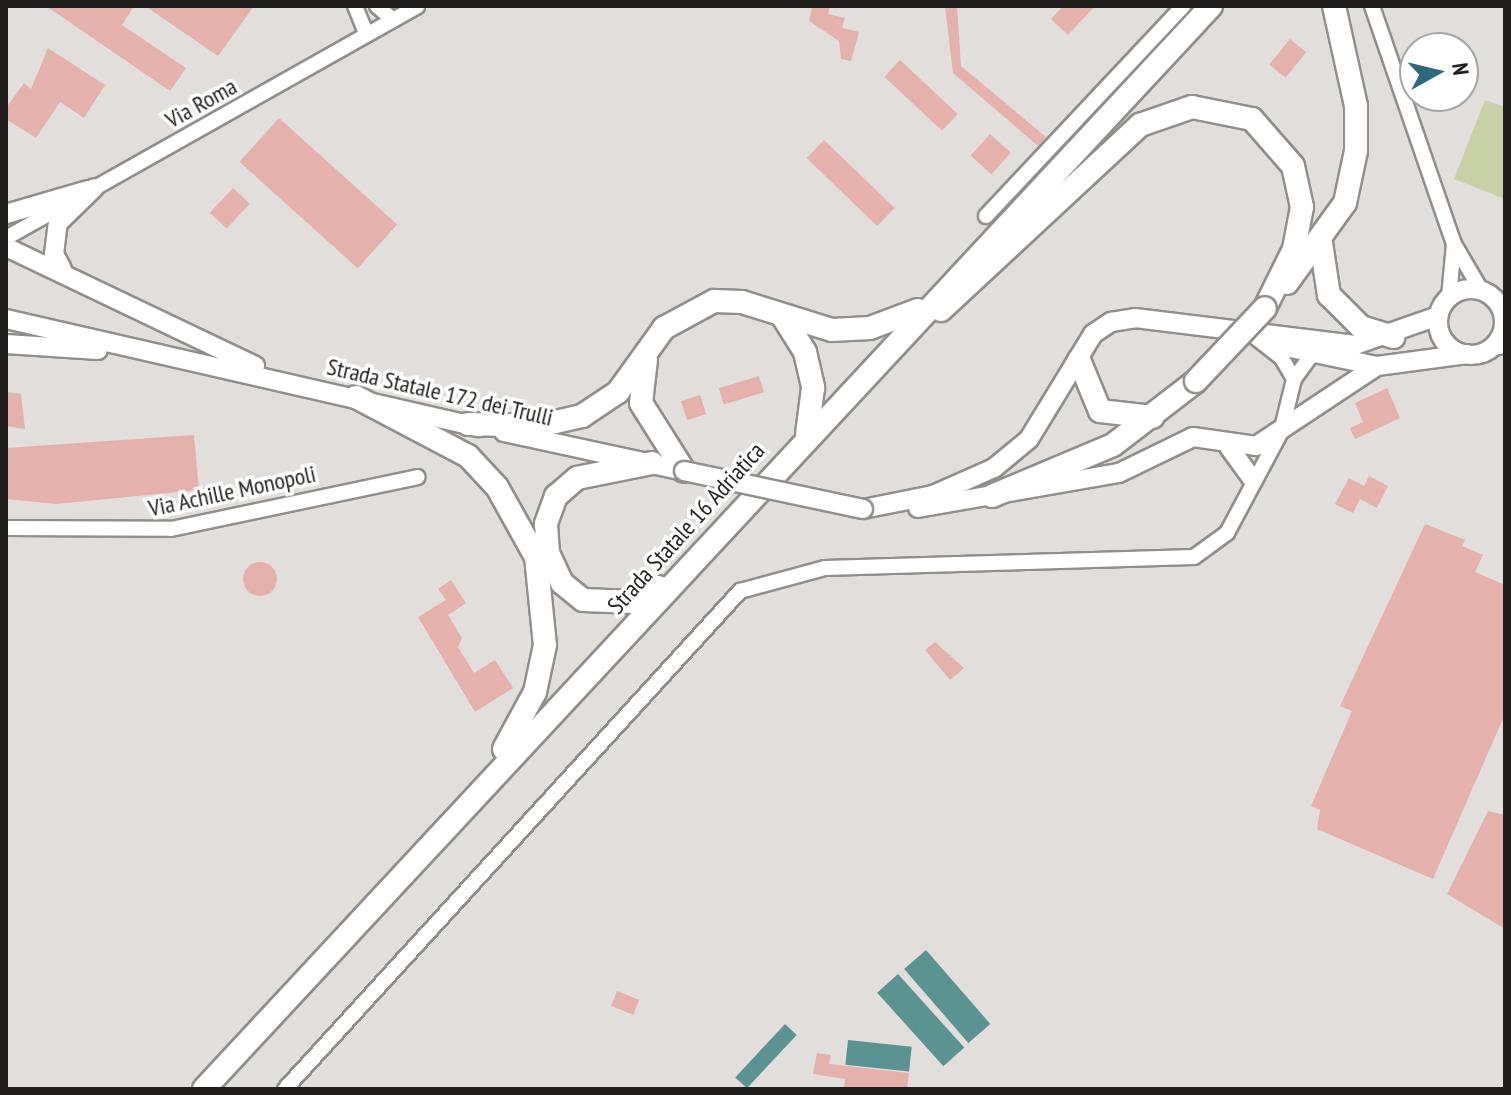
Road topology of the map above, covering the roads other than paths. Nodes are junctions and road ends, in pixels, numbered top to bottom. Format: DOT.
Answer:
graph roads {
  1 [pos="355,6"];
  2 [pos="377,6"];
  3 [pos="417,6"];
  4 [pos="1183,6"];
  5 [pos="1211,6"];
  6 [pos="1229,6"];
  7 [pos="1334,6"];
  8 [pos="1372,6"];
  9 [pos="393,20"];
  10 [pos="367,35"];
  11 [pos="94,188"];
  12 [pos="6,214"];
  13 [pos="986,216"];
  14 [pos="6,238"];
  15 [pos="1321,243"];
  16 [pos="1454,244"];
  17 [pos="6,247"];
  18 [pos="62,269"];
  19 [pos="1481,290"];
  20 [pos="1449,297"];
  21 [pos="926,306"];
  22 [pos="1265,308"];
  23 [pos="1503,310"];
  24 [pos="1438,316"];
  25 [pos="783,317"];
  26 [pos="6,319"];
  27 [pos="1255,337"];
  28 [pos="1393,337"];
  29 [pos="912,338"];
  30 [pos="6,344"];
  31 [pos="650,347"];
  32 [pos="1497,348"];
  33 [pos="1316,349"];
  34 [pos="1467,354"];
  35 [pos="1079,360"];
  36 [pos="196,361"];
  37 [pos="1377,366"];
  38 [pos="1294,379"];
  39 [pos="294,384"];
  40 [pos="356,397"];
  41 [pos="1154,417"];
  42 [pos="468,424"];
  43 [pos="1281,432"];
  44 [pos="807,434"];
  45 [pos="1229,447"];
  46 [pos="652,463"];
  47 [pos="684,471"];
  48 [pos="418,477"];
  49 [pos="1253,480"];
  50 [pos="992,496"];
  51 [pos="863,509"];
  52 [pos="6,528"];
  53 [pos="682,573"];
  54 [pos="451,820"];
  55 [pos="204,1089"];
  56 [pos="224,1089"];
  57 [pos="285,1089"];
  1 -- 10 [label="street"];
  2 -- 9 [label="street"];
  3 -- 9 [label="street, Via Roma"];
  4 -- 13 [label="street"];
  5 -- 21 [label="highway, Strada Statale 16 Adriatica"];
  6 -- 29 [label="highway, Strada Statale 16 Adriatica"];
  7 -- 15 [label="highway"];
  8 -- 16 [label="street"];
  9 -- 10 [label="street, Via Roma"];
  10 -- 11 [label="street, Via Roma"];
  11 -- 12 [label="main road"];
  11 -- 14 [label="street, Via Roma"];
  11 -- 18 [label="main road"];
  15 -- 22 [label="highway"];
  15 -- 28 [label="highway"];
  16 -- 19 [label="street"];
  16 -- 20 [label="street"];
  17 -- 18 [label="main road"];
  18 -- 39 [label="main road"];
  19 -- 20 [label="main road"];
  19 -- 23 [label="main road"];
  20 -- 24 [label="main road"];
  21 -- 25 [label="highway"];
  21 -- 44 [label="highway, Strada Statale 16 Adriatica"];
  22 -- 29 [label="highway"];
  22 -- 41 [label="highway, bridge"];
  23 -- 32 [label="main road"];
  24 -- 28 [label="main road"];
  24 -- 34 [label="main road"];
  25 -- 31 [label="highway"];
  25 -- 44 [label="highway"];
  26 -- 36 [label="main road, Strada Statale 172 dei Trulli"];
  27 -- 33 [label="main road"];
  27 -- 35 [label="main road"];
  27 -- 38 [label="street"];
  28 -- 33 [label="main road"];
  29 -- 56 [label="highway, Strada Statale 16 Adriatica"];
  30 -- 36 [label="main road"];
  31 -- 42 [label="highway"];
  31 -- 47 [label="highway"];
  32 -- 34 [label="main road"];
  33 -- 37 [label="main road"];
  33 -- 38 [label="street"];
  34 -- 37 [label="main road"];
  35 -- 41 [label="highway"];
  35 -- 51 [label="main road"];
  36 -- 39 [label="main road, Strada Statale 172 dei Trulli"];
  37 -- 43 [label="main road"];
  38 -- 43 [label="street"];
  39 -- 40 [label="main road, Strada Statale 172 dei Trulli"];
  40 -- 42 [label="main road, Strada Statale 172 dei Trulli"];
  40 -- 54 [label="highway"];
  41 -- 50 [label="highway"];
  42 -- 46 [label="main road, Strada Statale 172 dei Trulli"];
  43 -- 45 [label="main road"];
  43 -- 49 [label="street"];
  44 -- 53 [label="highway, Strada Statale 16 Adriatica"];
  45 -- 49 [label="main road"];
  45 -- 50 [label="main road"];
  46 -- 47 [label="main road, Strada Statale 172 dei Trulli"];
  46 -- 53 [label="highway"];
  47 -- 51 [label="main road, Strada Statale 172 dei Trulli, bridge"];
  48 -- 52 [label="street, Via Achille Monopoli"];
  49 -- 57 [label="street"];
  50 -- 51 [label="main road"];
  53 -- 54 [label="highway, Strada Statale 16 Adriatica"];
  54 -- 55 [label="highway, Strada Statale 16 Adriatica"];
}
